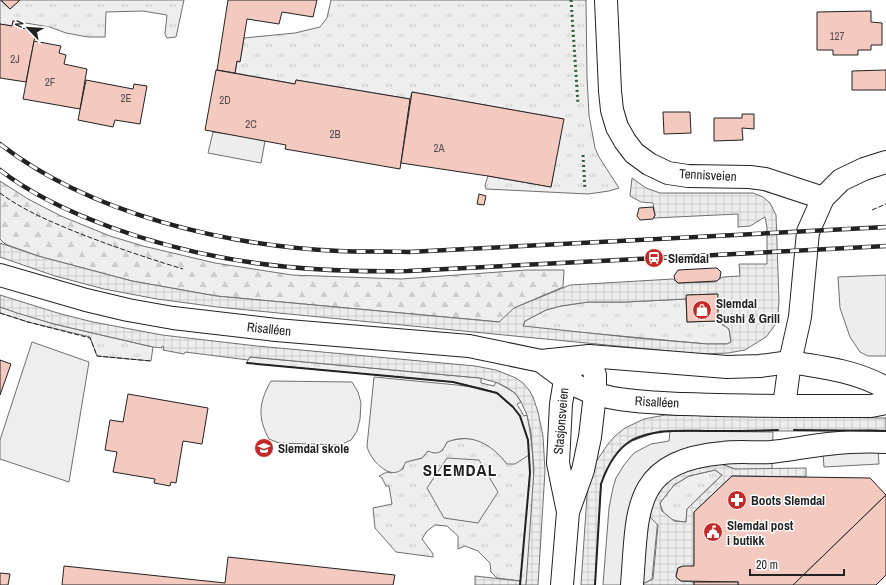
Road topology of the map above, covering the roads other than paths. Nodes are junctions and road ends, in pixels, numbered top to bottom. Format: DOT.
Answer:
graph roads {
  1 [pos="606,0"];
  2 [pos="886,162"];
  3 [pos="823,198"];
  4 [pos="0,275"];
  5 [pos="589,356"];
  6 [pos="542,361"];
  7 [pos="790,362"];
  8 [pos="565,380"];
  9 [pos="886,388"];
  10 [pos="596,394"];
  11 [pos="886,403"];
  12 [pos="784,406"];
  13 [pos="886,442"];
  14 [pos="568,512"];
  15 [pos="562,585"];
  16 [pos="632,585"];
  1 -- 3 [label="main road, Tennisveien"];
  2 -- 3 [label="main road"];
  3 -- 7 [label="main road"];
  4 -- 6 [label="main road, Risalléen"];
  5 -- 6 [label="main road, Risalléen"];
  5 -- 7 [label="main road, Risalléen"];
  5 -- 8 [label="main road, Stasjonsveien"];
  5 -- 10 [label="main road, Stasjonsveien"];
  6 -- 8 [label="main road, Risalléen"];
  7 -- 9 [label="main road, Risalléen"];
  7 -- 12 [label="main road"];
  8 -- 10 [label="main road, Risalléen"];
  8 -- 14 [label="main road, Stasjonsveien"];
  10 -- 12 [label="main road, Risalléen"];
  10 -- 14 [label="main road, Stasjonsveien"];
  11 -- 12 [label="main road, Risalléen"];
  13 -- 16 [label="main road"];
  14 -- 15 [label="main road, Stasjonsveien"];
}
